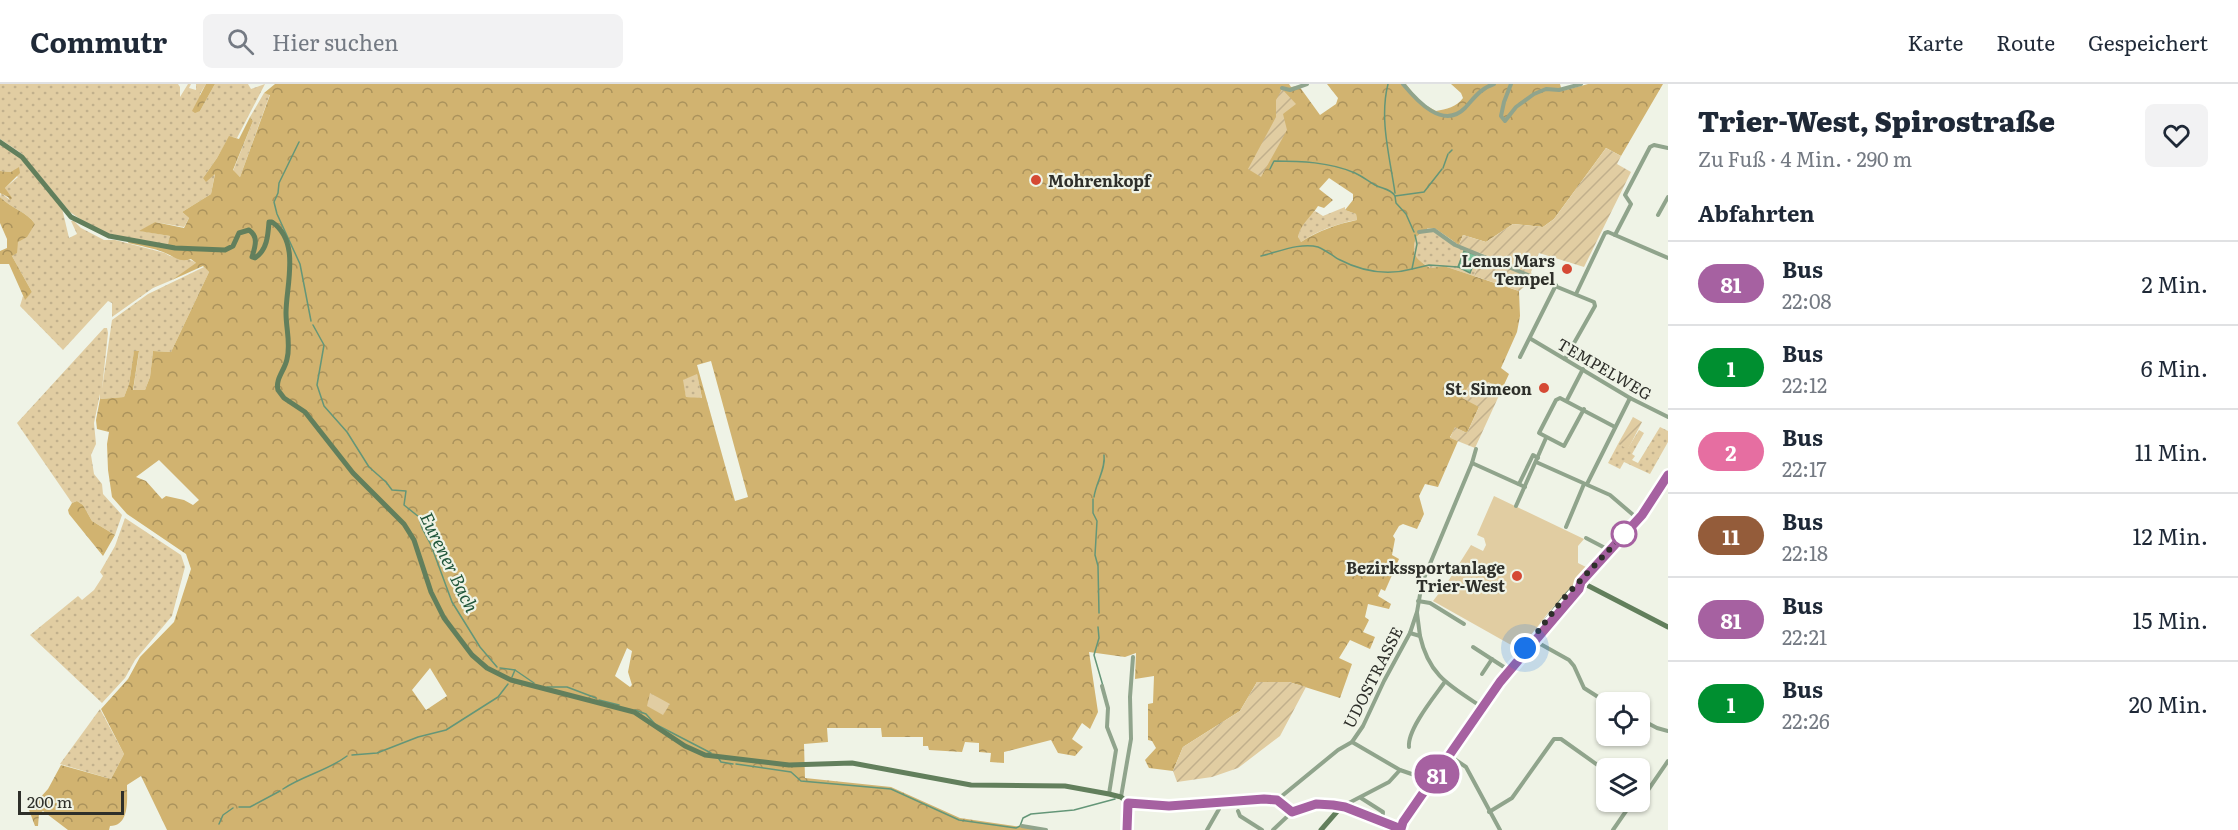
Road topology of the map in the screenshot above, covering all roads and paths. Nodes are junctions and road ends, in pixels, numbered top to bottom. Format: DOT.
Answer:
graph roads {
  1 [pos="1307,84"];
  2 [pos="1403,84"];
  3 [pos="1494,84"];
  4 [pos="1511,84"];
  5 [pos="1581,84"];
  6 [pos="1282,88"];
  7 [pos="0,142"];
  8 [pos="1668,148"];
  9 [pos="1668,197"];
  10 [pos="1658,215"];
  11 [pos="1419,231"];
  12 [pos="1615,235"];
  13 [pos="1668,258"];
  14 [pos="1556,285"];
  15 [pos="1576,294"];
  16 [pos="1530,339"];
  17 [pos="1520,357"];
  18 [pos="1565,359"];
  19 [pos="1583,369"];
  20 [pos="1630,398"];
  21 [pos="1567,400"];
  22 [pos="1584,409"];
  23 [pos="1668,417"];
  24 [pos="1615,427"];
  25 [pos="1546,438"];
  26 [pos="1476,449"];
  27 [pos="1537,460"];
  28 [pos="1472,463"];
  29 [pos="1668,475"];
  30 [pos="1519,484"];
  31 [pos="1585,484"];
  32 [pos="1525,487"];
  33 [pos="1516,506"];
  34 [pos="1638,519"];
  35 [pos="1566,527"];
  36 [pos="1586,538"];
  37 [pos="1609,550"];
  38 [pos="1589,572"];
  39 [pos="1581,582"];
  40 [pos="1594,589"];
  41 [pos="1418,601"];
  42 [pos="1417,612"];
  43 [pos="1464,624"];
  44 [pos="1668,627"];
  45 [pos="1410,633"];
  46 [pos="1420,636"];
  47 [pos="1533,640"];
  48 [pos="1473,647"];
  49 [pos="1133,657"];
  50 [pos="1492,659"];
  51 [pos="1511,669"];
  52 [pos="1482,674"];
  53 [pos="1444,682"];
  54 [pos="1102,686"];
  55 [pos="1596,696"];
  56 [pos="1482,707"];
  57 [pos="1650,724"];
  58 [pos="1668,731"];
  59 [pos="1352,742"];
  60 [pos="1409,747"];
  61 [pos="1450,756"];
  62 [pos="1668,761"];
  63 [pos="1596,764"];
  64 [pos="1400,770"];
  65 [pos="1432,782"];
  66 [pos="1650,786"];
  67 [pos="1109,794"];
  68 [pos="1121,797"];
  69 [pos="1361,798"];
  70 [pos="1277,800"];
  71 [pos="1128,803"];
  72 [pos="1219,803"];
  73 [pos="1341,807"];
  74 [pos="1238,811"];
  75 [pos="1292,812"];
  76 [pos="1490,812"];
  77 [pos="1625,812"];
  78 [pos="1382,822"];
  79 [pos="1022,826"];
  80 [pos="1046,830"];
  81 [pos="1127,830"];
  82 [pos="1207,830"];
  83 [pos="1262,830"];
  84 [pos="1273,830"];
  85 [pos="1321,830"];
  86 [pos="1401,830"];
  87 [pos="1498,830"];
  88 [pos="1613,830"];
  1 -- 6 [label="street"];
  2 -- 3 [label="street"];
  4 -- 5 [label="street"];
  7 -- 67 [label="street"];
  8 -- 12 [label="street"];
  9 -- 10 [label="street"];
  11 -- 14 [label="street"];
  12 -- 13 [label="street"];
  12 -- 15 [label="street"];
  14 -- 15 [label="street"];
  14 -- 16 [label="street"];
  15 -- 18 [label="street"];
  16 -- 17 [label="street"];
  16 -- 18 [label="street, TEMPELWEG"];
  18 -- 19 [label="street, TEMPELWEG"];
  19 -- 20 [label="street, TEMPELWEG"];
  19 -- 21 [label="street"];
  20 -- 23 [label="street, TEMPELWEG"];
  20 -- 24 [label="street"];
  21 -- 22 [label="street"];
  21 -- 25 [label="street"];
  22 -- 24 [label="street"];
  22 -- 25 [label="street"];
  24 -- 31 [label="street"];
  25 -- 27 [label="street"];
  26 -- 28 [label="street, UDOSTRASSE"];
  27 -- 30 [label="street"];
  27 -- 31 [label="street"];
  27 -- 32 [label="street"];
  28 -- 30 [label="street"];
  28 -- 41 [label="street, UDOSTRASSE"];
  29 -- 34 [label="street"];
  30 -- 32 [label="street"];
  31 -- 34 [label="street"];
  31 -- 35 [label="street"];
  32 -- 33 [label="street"];
  34 -- 37 [label="street"];
  36 -- 37 [label="street"];
  37 -- 38 [label="street"];
  38 -- 39 [label="street"];
  38 -- 40 [label="street"];
  39 -- 40 [label="street"];
  39 -- 47 [label="street"];
  40 -- 44 [label="street"];
  41 -- 42 [label="street, UDOSTRASSE"];
  41 -- 43 [label="street"];
  42 -- 45 [label="street, UDOSTRASSE"];
  42 -- 46 [label="street"];
  45 -- 46 [label="street"];
  45 -- 59 [label="street, UDOSTRASSE"];
  46 -- 53 [label="street"];
  47 -- 51 [label="street"];
  47 -- 55 [label="street"];
  48 -- 50 [label="street"];
  49 -- 68 [label="street"];
  50 -- 51 [label="street"];
  50 -- 52 [label="street"];
  51 -- 56 [label="street"];
  53 -- 56 [label="street"];
  53 -- 60 [label="street"];
  54 -- 67 [label="street"];
  56 -- 61 [label="street"];
  57 -- 58 [label="street"];
  59 -- 64 [label="street"];
  59 -- 70 [label="street, UDOSTRASSE"];
  61 -- 65 [label="street"];
  61 -- 76 [label="street"];
  62 -- 66 [label="street"];
  63 -- 76 [label="street"];
  64 -- 65 [label="street"];
  64 -- 69 [label="street"];
  65 -- 86 [label="street"];
  67 -- 68 [label="street"];
  68 -- 71 [label="street"];
  69 -- 73 [label="street"];
  69 -- 78 [label="street"];
  70 -- 72 [label="street"];
  70 -- 75 [label="street"];
  71 -- 72 [label="street"];
  71 -- 81 [label="street"];
  72 -- 82 [label="street"];
  73 -- 75 [label="street"];
  73 -- 78 [label="street"];
  73 -- 85 [label="street"];
  74 -- 83 [label="street"];
  75 -- 84 [label="street"];
  76 -- 87 [label="street"];
  77 -- 88 [label="street"];
  78 -- 86 [label="street"];
  79 -- 80 [label="street"];
}
